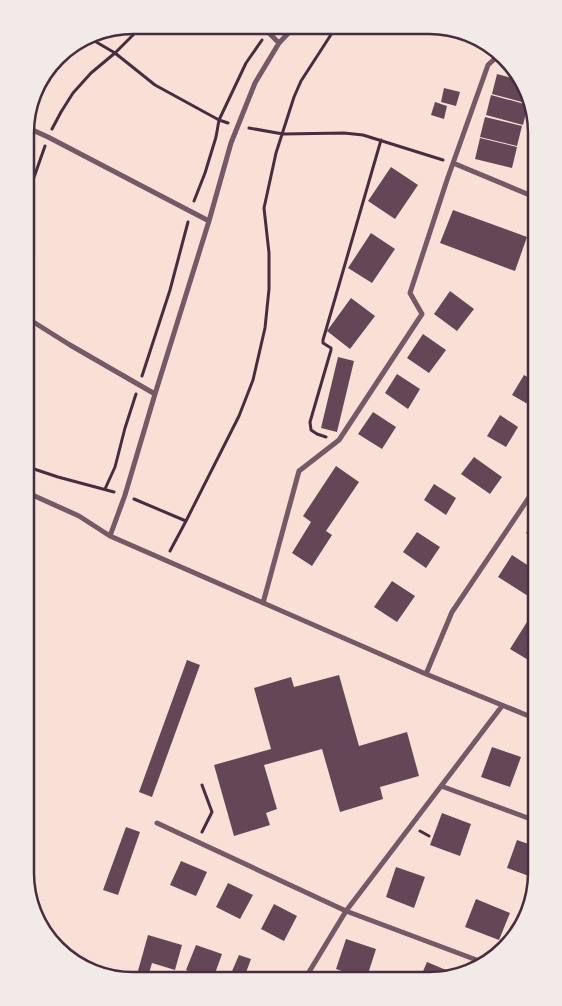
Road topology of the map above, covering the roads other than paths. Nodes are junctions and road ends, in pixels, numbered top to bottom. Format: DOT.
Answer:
graph roads {
  1 [pos="270,34"];
  2 [pos="288,34"];
  3 [pos="279,43"];
  4 [pos="496,59"];
  5 [pos="34,131"];
  6 [pos="453,164"];
  7 [pos="528,194"];
  8 [pos="208,221"];
  9 [pos="34,322"];
  10 [pos="155,394"];
  11 [pos="34,496"];
  12 [pos="528,499"];
  13 [pos="110,536"];
  14 [pos="263,603"];
  15 [pos="426,674"];
  16 [pos="502,706"];
  17 [pos="528,716"];
  18 [pos="441,786"];
  19 [pos="528,818"];
  20 [pos="157,823"];
  21 [pos="346,911"];
  22 [pos="477,960"];
  23 [pos="309,972"];
  1 -- 3 [label="street"];
  2 -- 3 [label="street"];
  3 -- 8 [label="street"];
  4 -- 6 [label="street"];
  5 -- 8 [label="street"];
  6 -- 7 [label="street"];
  6 -- 14 [label="street"];
  8 -- 10 [label="street"];
  9 -- 10 [label="street"];
  10 -- 13 [label="street"];
  11 -- 13 [label="street"];
  12 -- 15 [label="street"];
  13 -- 14 [label="street"];
  14 -- 15 [label="street"];
  15 -- 16 [label="street"];
  16 -- 17 [label="street"];
  16 -- 18 [label="street"];
  18 -- 19 [label="street"];
  18 -- 21 [label="street"];
  20 -- 21 [label="street"];
  21 -- 22 [label="street"];
  21 -- 23 [label="street"];
}
